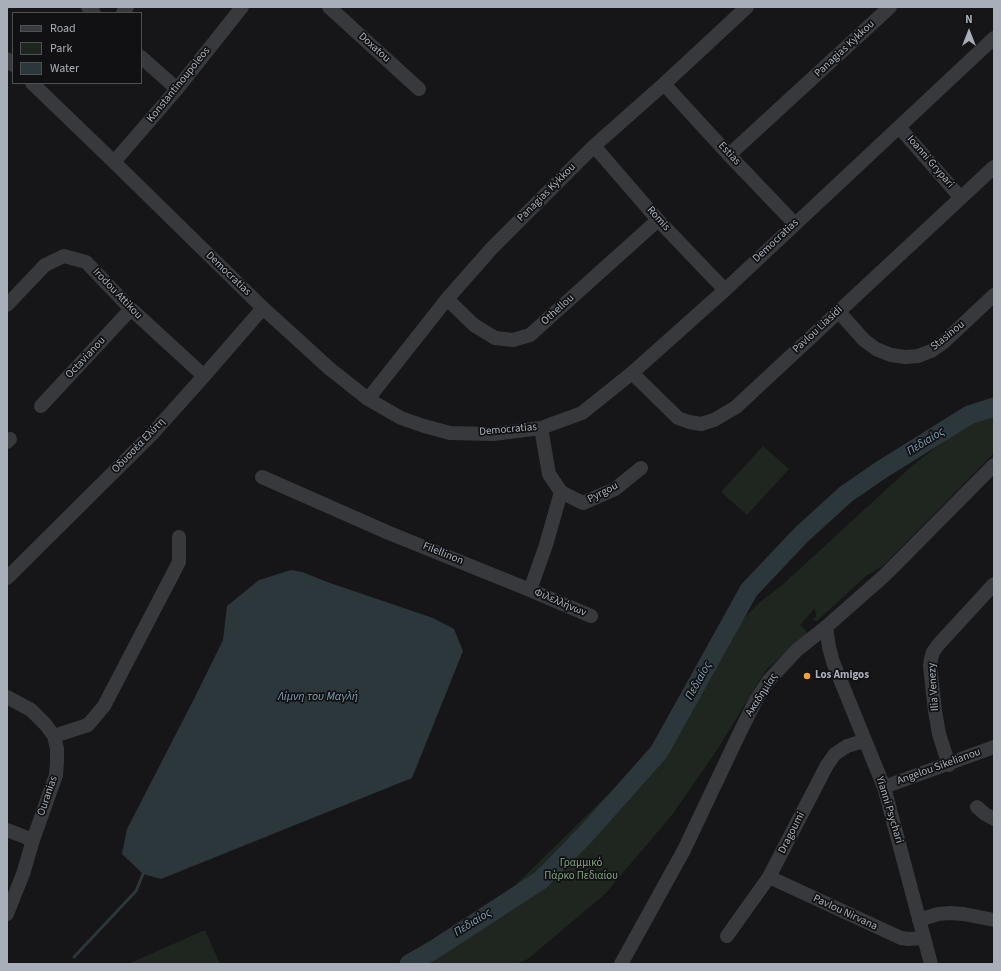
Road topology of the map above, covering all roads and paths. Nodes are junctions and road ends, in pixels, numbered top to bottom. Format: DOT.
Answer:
graph roads {
  1 [pos="242,7"];
  2 [pos="329,7"];
  3 [pos="747,7"];
  4 [pos="890,7"];
  5 [pos="994,38"];
  6 [pos="142,58"];
  7 [pos="33,84"];
  8 [pos="664,84"];
  9 [pos="177,89"];
  10 [pos="419,89"];
  11 [pos="899,127"];
  12 [pos="594,146"];
  13 [pos="729,155"];
  14 [pos="114,162"];
  15 [pos="994,167"];
  16 [pos="960,197"];
  17 [pos="658,220"];
  18 [pos="795,224"];
  19 [pos="725,290"];
  20 [pos="994,295"];
  21 [pos="447,300"];
  22 [pos="7,305"];
  23 [pos="263,308"];
  24 [pos="131,309"];
  25 [pos="838,311"];
  26 [pos="632,373"];
  27 [pos="204,376"];
  28 [pos="368,399"];
  29 [pos="41,406"];
  30 [pos="541,428"];
  31 [pos="994,465"];
  32 [pos="640,468"];
  33 [pos="262,477"];
  34 [pos="561,492"];
  35 [pos="179,537"];
  36 [pos="7,578"];
  37 [pos="530,590"];
  38 [pos="991,593"];
  39 [pos="591,616"];
  40 [pos="826,627"];
  41 [pos="808,641"];
  42 [pos="833,662"];
  43 [pos="7,697"];
  44 [pos="54,736"];
  45 [pos="864,741"];
  46 [pos="994,747"];
  47 [pos="948,765"];
  48 [pos="884,787"];
  49 [pos="978,807"];
  50 [pos="994,819"];
  51 [pos="7,830"];
  52 [pos="33,840"];
  53 [pos="769,876"];
  54 [pos="7,914"];
  55 [pos="919,920"];
  56 [pos="994,920"];
  57 [pos="727,936"];
  58 [pos="923,938"];
  59 [pos="621,964"];
  60 [pos="931,964"];
  1 -- 9 [label="street, Konstantinoupoleos"];
  2 -- 10 [label="street, Doxatou"];
  3 -- 8 [label="street, Panagias Kykkou"];
  4 -- 13 [label="street, Panagias Kykkou"];
  5 -- 11 [label="street, Democratias"];
  6 -- 9 [label="street"];
  7 -- 14 [label="street, Democratias"];
  8 -- 12 [label="street, Panagias Kykkou"];
  8 -- 13 [label="street, Estias"];
  9 -- 14 [label="street, Konstantinoupoleos"];
  11 -- 16 [label="street, Ioanni Grypari"];
  11 -- 18 [label="street, Democratias"];
  12 -- 17 [label="street, Romis"];
  12 -- 21 [label="street, Panagias Kykkou"];
  13 -- 18 [label="street, Estias"];
  14 -- 23 [label="street, Democratias"];
  15 -- 16 [label="street, Pavlou Liasidi"];
  16 -- 25 [label="street, Pavlou Liasidi"];
  17 -- 19 [label="street, Romis"];
  17 -- 21 [label="street, Othellou"];
  18 -- 19 [label="street, Democratias"];
  19 -- 26 [label="street, Democratias"];
  20 -- 25 [label="street, Stasinou"];
  21 -- 28 [label="street, Panagias Kykkou"];
  22 -- 24 [label="street, Irodou Attikou"];
  23 -- 27 [label="street, Οδυσσέα Ελύτη"];
  23 -- 28 [label="street, Democratias"];
  24 -- 27 [label="street, Irodou Attikou"];
  24 -- 29 [label="street, Octavianou"];
  25 -- 26 [label="street, Pavlou Liasidi"];
  26 -- 30 [label="street, Democratias"];
  27 -- 36 [label="street, Οδυσσέα Ελύτη"];
  28 -- 30 [label="street, Democratias"];
  30 -- 34 [label="street, Pyrgou"];
  31 -- 40 [label="street, Ακαδημίας"];
  32 -- 34 [label="street, Pyrgou"];
  33 -- 37 [label="street, Filellinon"];
  34 -- 37 [label="street"];
  35 -- 44 [label="street"];
  37 -- 39 [label="street, Φιλελλήνων"];
  38 -- 47 [label="street, Ilia Venezy"];
  40 -- 41 [label="street, Ακαδημίας"];
  40 -- 42 [label="street, Yianni Psychari"];
  41 -- 42 [label="street, Yianni Psychari"];
  41 -- 59 [label="street, Ακαδημίας"];
  42 -- 45 [label="street, Yianni Psychari"];
  43 -- 44 [label="street"];
  44 -- 52 [label="street, Ouranias"];
  45 -- 48 [label="street, Yianni Psychari"];
  45 -- 53 [label="street, Dragoumi"];
  46 -- 47 [label="street, Angelou Sikelianou"];
  47 -- 48 [label="street, Angelou Sikelianou"];
  48 -- 55 [label="street, Yianni Psychari"];
  49 -- 50 [label="street"];
  51 -- 52 [label="street"];
  52 -- 54 [label="street, Ouranias"];
  53 -- 57 [label="street, Dragoumi"];
  53 -- 58 [label="street, Pavlou Nirvana"];
  55 -- 56 [label="street"];
  55 -- 58 [label="street, Yianni Psychari"];
  58 -- 60 [label="street, Yianni Psychari"];
}
